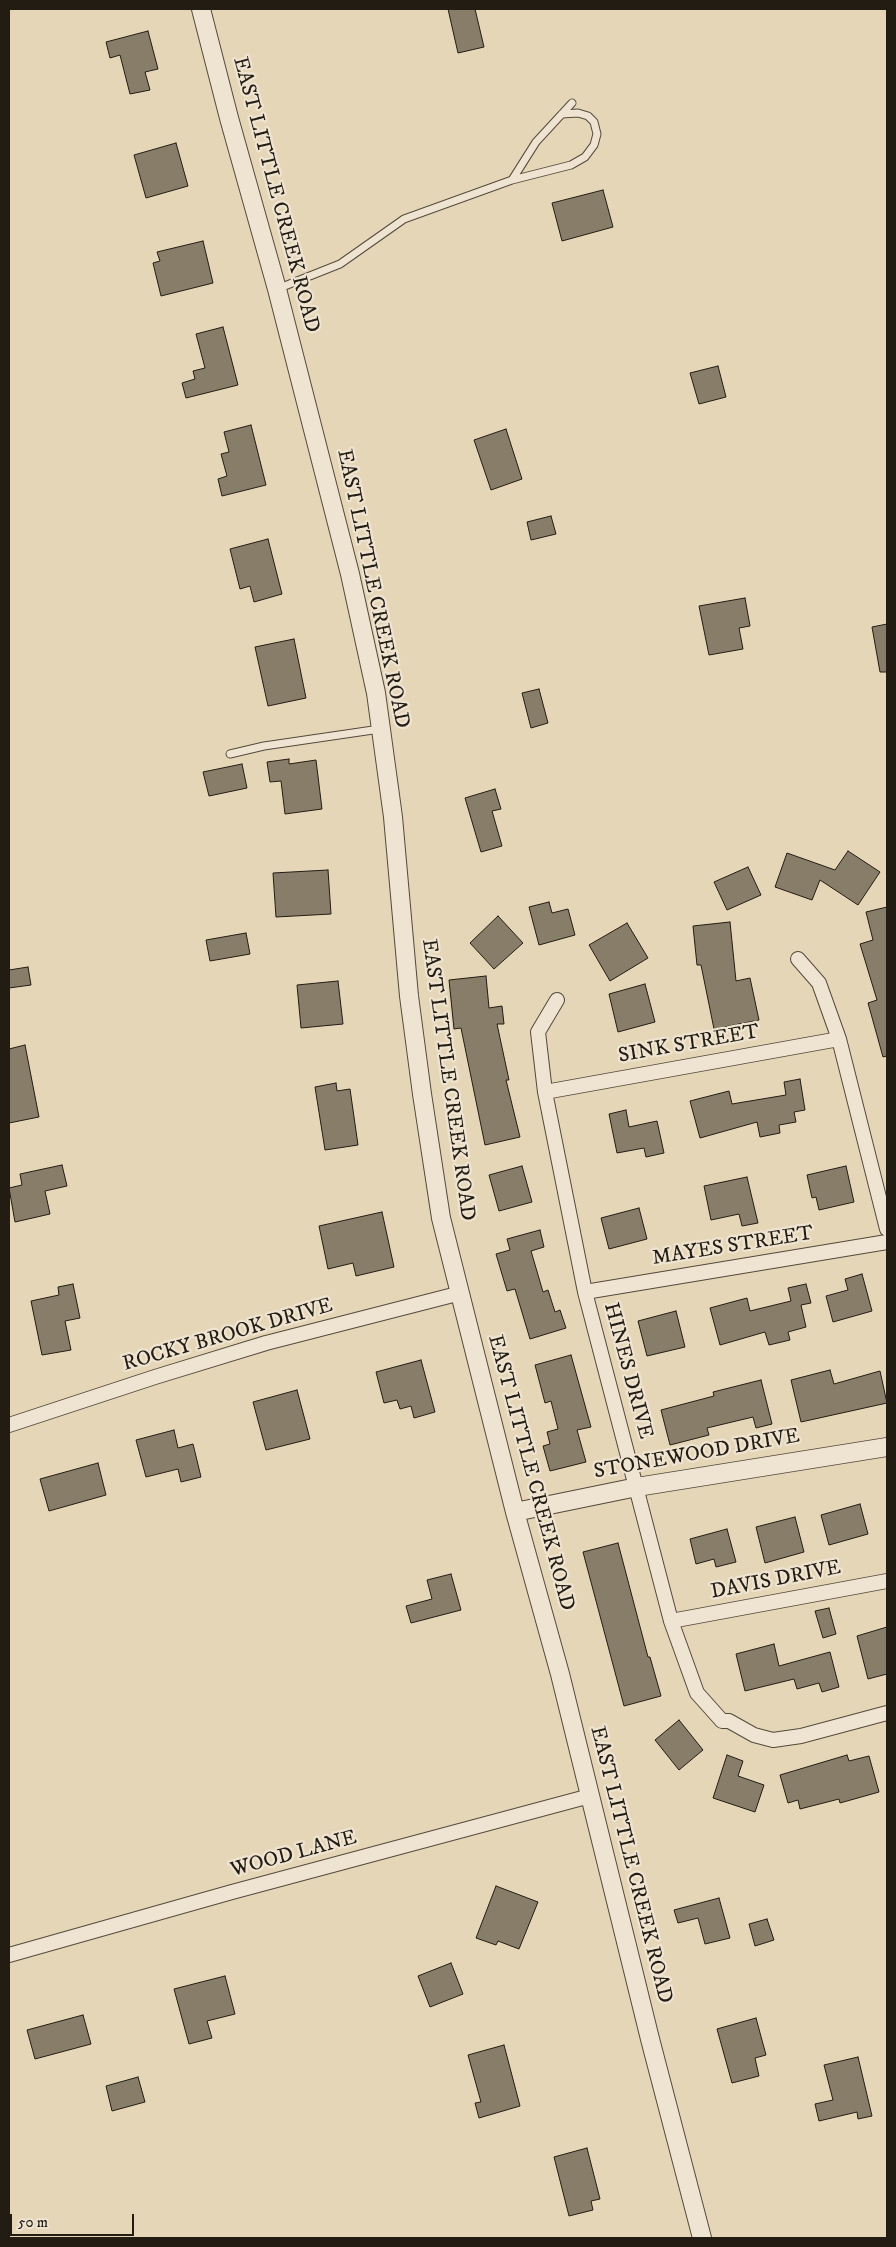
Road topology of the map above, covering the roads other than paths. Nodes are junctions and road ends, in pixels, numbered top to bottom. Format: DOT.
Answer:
graph roads {
  1 [pos="202,9"];
  2 [pos="572,103"];
  3 [pos="562,114"];
  4 [pos="512,180"];
  5 [pos="277,289"];
  6 [pos="381,729"];
  7 [pos="230,754"];
  8 [pos="798,959"];
  9 [pos="557,1000"];
  10 [pos="840,1039"];
  11 [pos="545,1092"];
  12 [pos="887,1229"];
  13 [pos="887,1242"];
  14 [pos="585,1292"];
  15 [pos="460,1293"];
  16 [pos="9,1425"];
  17 [pos="887,1446"];
  18 [pos="637,1486"];
  19 [pos="515,1512"];
  20 [pos="887,1581"];
  21 [pos="671,1621"];
  22 [pos="887,1713"];
  23 [pos="590,1796"];
  24 [pos="9,1955"];
  25 [pos="702,2238"];
  1 -- 5 [label="street, EAST LITTLE CREEK ROAD"];
  2 -- 3 [label="lane"];
  3 -- 4 [label="lane"];
  3 -- 4 [label="lane"];
  4 -- 5 [label="lane"];
  5 -- 6 [label="street, EAST LITTLE CREEK ROAD"];
  6 -- 7 [label="lane"];
  6 -- 15 [label="street, EAST LITTLE CREEK ROAD"];
  8 -- 10 [label="street"];
  9 -- 11 [label="street, HINES DRIVE"];
  10 -- 11 [label="street, SINK STREET"];
  10 -- 12 [label="street"];
  11 -- 14 [label="street, HINES DRIVE"];
  13 -- 14 [label="street, MAYES STREET"];
  14 -- 18 [label="street, HINES DRIVE"];
  15 -- 16 [label="street, ROCKY BROOK DRIVE"];
  15 -- 19 [label="street, EAST LITTLE CREEK ROAD"];
  17 -- 18 [label="street, STONEWOOD DRIVE"];
  18 -- 19 [label="street, STONEWOOD DRIVE"];
  18 -- 21 [label="street, HINES DRIVE"];
  19 -- 23 [label="street, EAST LITTLE CREEK ROAD"];
  20 -- 21 [label="street, DAVIS DRIVE"];
  21 -- 22 [label="street, HINES DRIVE"];
  23 -- 24 [label="street, WOOD LANE"];
  23 -- 25 [label="street, EAST LITTLE CREEK ROAD"];
}
